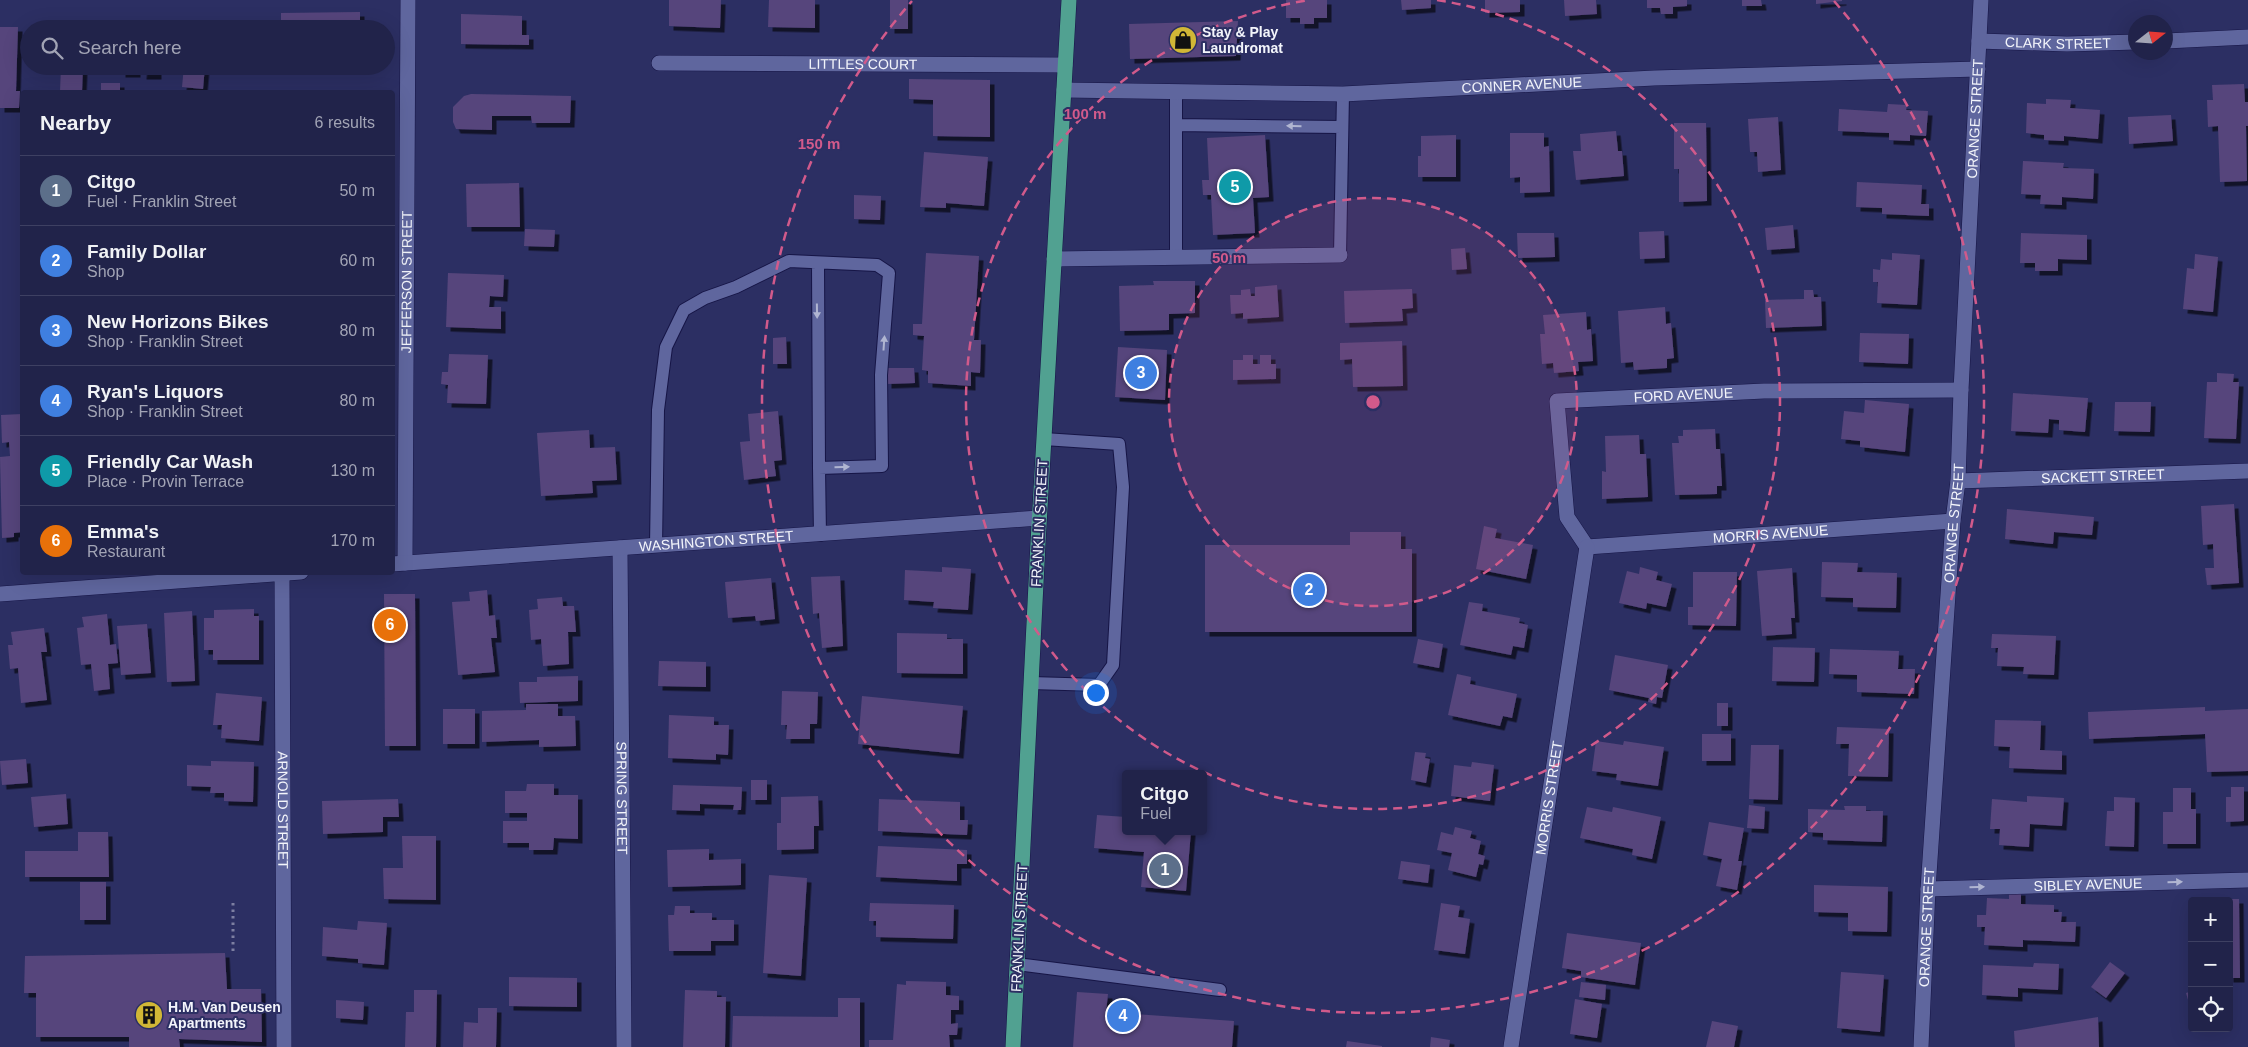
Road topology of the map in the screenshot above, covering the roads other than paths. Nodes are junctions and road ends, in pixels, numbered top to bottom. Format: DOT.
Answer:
graph roads {
  1 [pos="408,0"];
  2 [pos="1069,0"];
  3 [pos="1981,0"];
  4 [pos="2248,38"];
  5 [pos="2173,40"];
  6 [pos="1979,41"];
  7 [pos="2128,42"];
  8 [pos="659,63"];
  9 [pos="1065,65"];
  10 [pos="1978,69"];
  11 [pos="1064,90"];
  12 [pos="1176,91"];
  13 [pos="1343,94"];
  14 [pos="1176,125"];
  15 [pos="1342,127"];
  16 [pos="1340,255"];
  17 [pos="1176,257"];
  18 [pos="1054,259"];
  19 [pos="818,263"];
  20 [pos="1961,390"];
  21 [pos="1044,439"];
  22 [pos="819,468"];
  23 [pos="2248,470"];
  24 [pos="1958,481"];
  25 [pos="1040,518"];
  26 [pos="1954,521"];
  27 [pos="820,535"];
  28 [pos="656,546"];
  29 [pos="1587,547"];
  30 [pos="620,548"];
  31 [pos="399,563"];
  32 [pos="268,575"];
  33 [pos="282,575"];
  34 [pos="0,594"];
  35 [pos="1031,683"];
  36 [pos="2248,880"];
  37 [pos="1928,889"];
  38 [pos="1017,964"];
  39 [pos="1220,990"];
  40 [pos="284,1047"];
  41 [pos="624,1047"];
  42 [pos="1013,1047"];
  43 [pos="1511,1047"];
  44 [pos="1921,1047"];
  1 -- 31 [label="street, JEFFERSON STREET"];
  2 -- 9 [label="main road, FRANKLIN STREET"];
  3 -- 6 [label="street, ORANGE STREET"];
  4 -- 5 [label="street"];
  6 -- 7 [label="street, CLARK STREET"];
  6 -- 10 [label="street, ORANGE STREET"];
  8 -- 9 [label="street, LITTLES COURT"];
  9 -- 11 [label="main road, FRANKLIN STREET"];
  10 -- 13 [label="street, CONNER AVENUE"];
  10 -- 20 [label="street, ORANGE STREET"];
  11 -- 12 [label="street, CONNER AVENUE"];
  11 -- 18 [label="main road, FRANKLIN STREET"];
  12 -- 13 [label="street, CONNER AVENUE"];
  12 -- 14 [label="lane"];
  13 -- 15 [label="lane"];
  15 -- 14 [label="lane, one-way"];
  14 -- 17 [label="lane"];
  15 -- 16 [label="lane"];
  16 -- 17 [label="street"];
  17 -- 18 [label="street"];
  18 -- 21 [label="main road, FRANKLIN STREET"];
  19 -- 22 [label="lane, one-way"];
  22 -- 19 [label="lane, one-way"];
  19 -- 28 [label="lane"];
  20 -- 24 [label="street, ORANGE STREET"];
  20 -- 29 [label="street, FORD AVENUE"];
  21 -- 25 [label="main road, FRANKLIN STREET"];
  21 -- 35 [label="lane"];
  22 -- 27 [label="lane"];
  23 -- 24 [label="street, SACKETT STREET"];
  24 -- 26 [label="street, ORANGE STREET"];
  25 -- 27 [label="street, WASHINGTON STREET"];
  25 -- 35 [label="main road, FRANKLIN STREET"];
  26 -- 29 [label="street, MORRIS AVENUE"];
  26 -- 37 [label="street, ORANGE STREET"];
  27 -- 28 [label="street, WASHINGTON STREET"];
  28 -- 30 [label="street, WASHINGTON STREET"];
  29 -- 43 [label="street, MORRIS STREET"];
  30 -- 31 [label="street, WASHINGTON STREET"];
  30 -- 41 [label="street, SPRING STREET"];
  32 -- 34 [label="street"];
  33 -- 40 [label="street, ARNOLD STREET"];
  35 -- 38 [label="main road, FRANKLIN STREET"];
  37 -- 36 [label="street, SIBLEY AVENUE, one-way"];
  37 -- 44 [label="street, ORANGE STREET"];
  38 -- 39 [label="lane"];
  38 -- 42 [label="main road, FRANKLIN STREET"];
}
